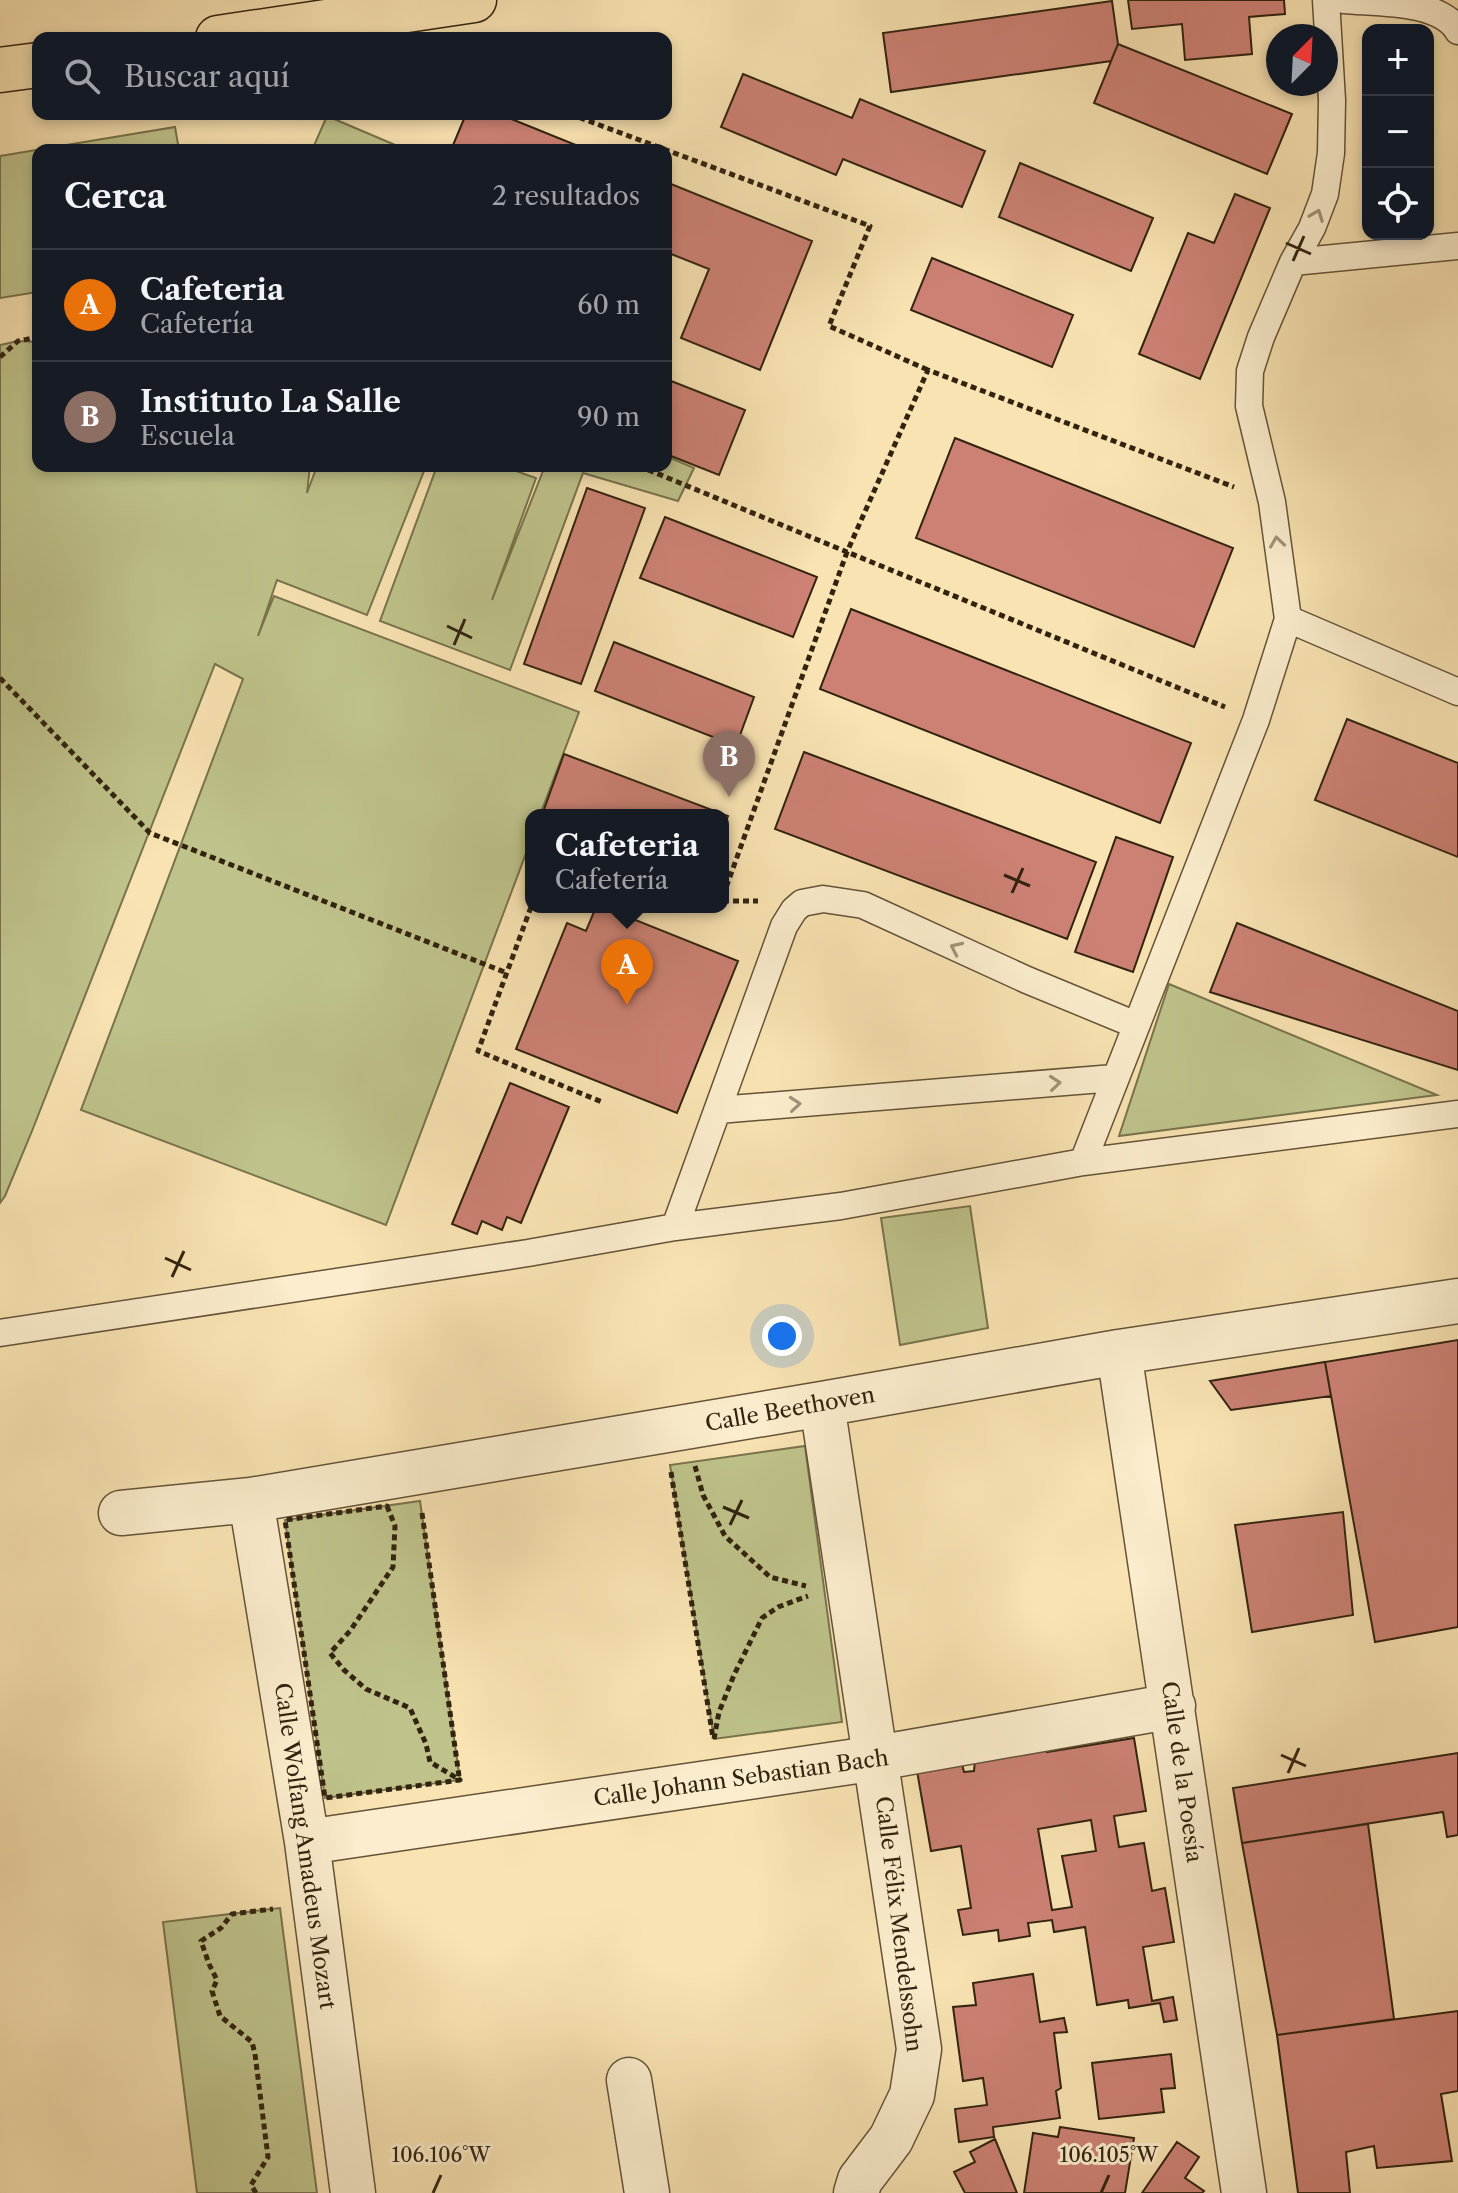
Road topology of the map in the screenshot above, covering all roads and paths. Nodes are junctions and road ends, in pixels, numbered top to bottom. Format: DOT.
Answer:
graph roads {
  1 [pos="474,0"];
  2 [pos="1326,0"];
  3 [pos="1344,0"];
  4 [pos="1458,31"];
  5 [pos="258,32"];
  6 [pos="32,66"];
  7 [pos="0,70"];
  8 [pos="586,120"];
  9 [pos="650,144"];
  10 [pos="672,152"];
  11 [pos="1458,246"];
  12 [pos="1293,262"];
  13 [pos="32,338"];
  14 [pos="0,357"];
  15 [pos="928,370"];
  16 [pos="654,472"];
  17 [pos="1272,502"];
  18 [pos="847,552"];
  19 [pos="1288,619"];
  20 [pos="0,678"];
  21 [pos="1458,692"];
  22 [pos="1256,720"];
  23 [pos="729,879"];
  24 [pos="529,913"];
  25 [pos="507,973"];
  26 [pos="1136,1025"];
  27 [pos="1114,1078"];
  28 [pos="602,1102"];
  29 [pos="718,1110"];
  30 [pos="1458,1114"];
  31 [pos="1083,1162"];
  32 [pos="675,1227"];
  33 [pos="1458,1301"];
  34 [pos="0,1333"];
  35 [pos="1119,1352"];
  36 [pos="822,1404"];
  37 [pos="694,1461"];
  38 [pos="670,1465"];
  39 [pos="251,1500"];
  40 [pos="420,1501"];
  41 [pos="398,1504"];
  42 [pos="387,1506"];
  43 [pos="121,1513"];
  44 [pos="811,1587"];
  45 [pos="812,1595"];
  46 [pos="1173,1706"];
  47 [pos="728,1738"];
  48 [pos="714,1739"];
  49 [pos="877,1758"];
  50 [pos="460,1780"];
  51 [pos="307,1842"];
  52 [pos="280,1908"];
  53 [pos="629,2080"];
  54 [pos="256,2193"];
  55 [pos="353,2193"];
  56 [pos="647,2193"];
  57 [pos="856,2193"];
  58 [pos="1244,2193"];
  1 -- 5 [label="main road"];
  12 -- 2 [label="lane, one-way"];
  3 -- 4 [label="lane"];
  6 -- 7 [label="main road"];
  8 -- 9 [label="path"];
  10 -- 15 [label="path"];
  11 -- 12 [label="lane"];
  12 -- 17 [label="lane"];
  13 -- 14 [label="path"];
  15 -- 17 [label="path"];
  15 -- 18 [label="path"];
  16 -- 18 [label="path"];
  19 -- 17 [label="lane, one-way"];
  18 -- 22 [label="path"];
  18 -- 23 [label="path"];
  19 -- 21 [label="lane"];
  19 -- 22 [label="lane"];
  20 -- 25 [label="path"];
  22 -- 26 [label="lane"];
  24 -- 25 [label="path"];
  25 -- 28 [label="path"];
  26 -- 27 [label="lane"];
  26 -- 29 [label="lane, one-way"];
  29 -- 27 [label="lane, one-way"];
  27 -- 31 [label="lane"];
  29 -- 32 [label="lane"];
  30 -- 31 [label="lane"];
  31 -- 32 [label="lane"];
  32 -- 34 [label="lane"];
  33 -- 35 [label="street, Calle Beethoven"];
  35 -- 36 [label="street, Calle Beethoven"];
  35 -- 46 [label="street, Calle de la Poesía"];
  36 -- 39 [label="street, Calle Beethoven"];
  36 -- 49 [label="street, Calle Félix Mendelssohn"];
  37 -- 44 [label="path"];
  38 -- 48 [label="path"];
  39 -- 43 [label="street, Calle Beethoven"];
  39 -- 51 [label="street, Calle Wolfang Amadeus Mozart"];
  40 -- 50 [label="path"];
  41 -- 42 [label="path"];
  42 -- 50 [label="path"];
  42 -- 50 [label="path"];
  45 -- 48 [label="path"];
  46 -- 49 [label="street, Calle Johann Sebastian Bach"];
  46 -- 58 [label="street, Calle de la Poesía"];
  47 -- 48 [label="path"];
  49 -- 51 [label="street, Calle Johann Sebastian Bach"];
  49 -- 57 [label="street, Calle Félix Mendelssohn"];
  51 -- 55 [label="street, Calle Wolfang Amadeus Mozart"];
  52 -- 54 [label="path"];
  53 -- 56 [label="street"];
}
